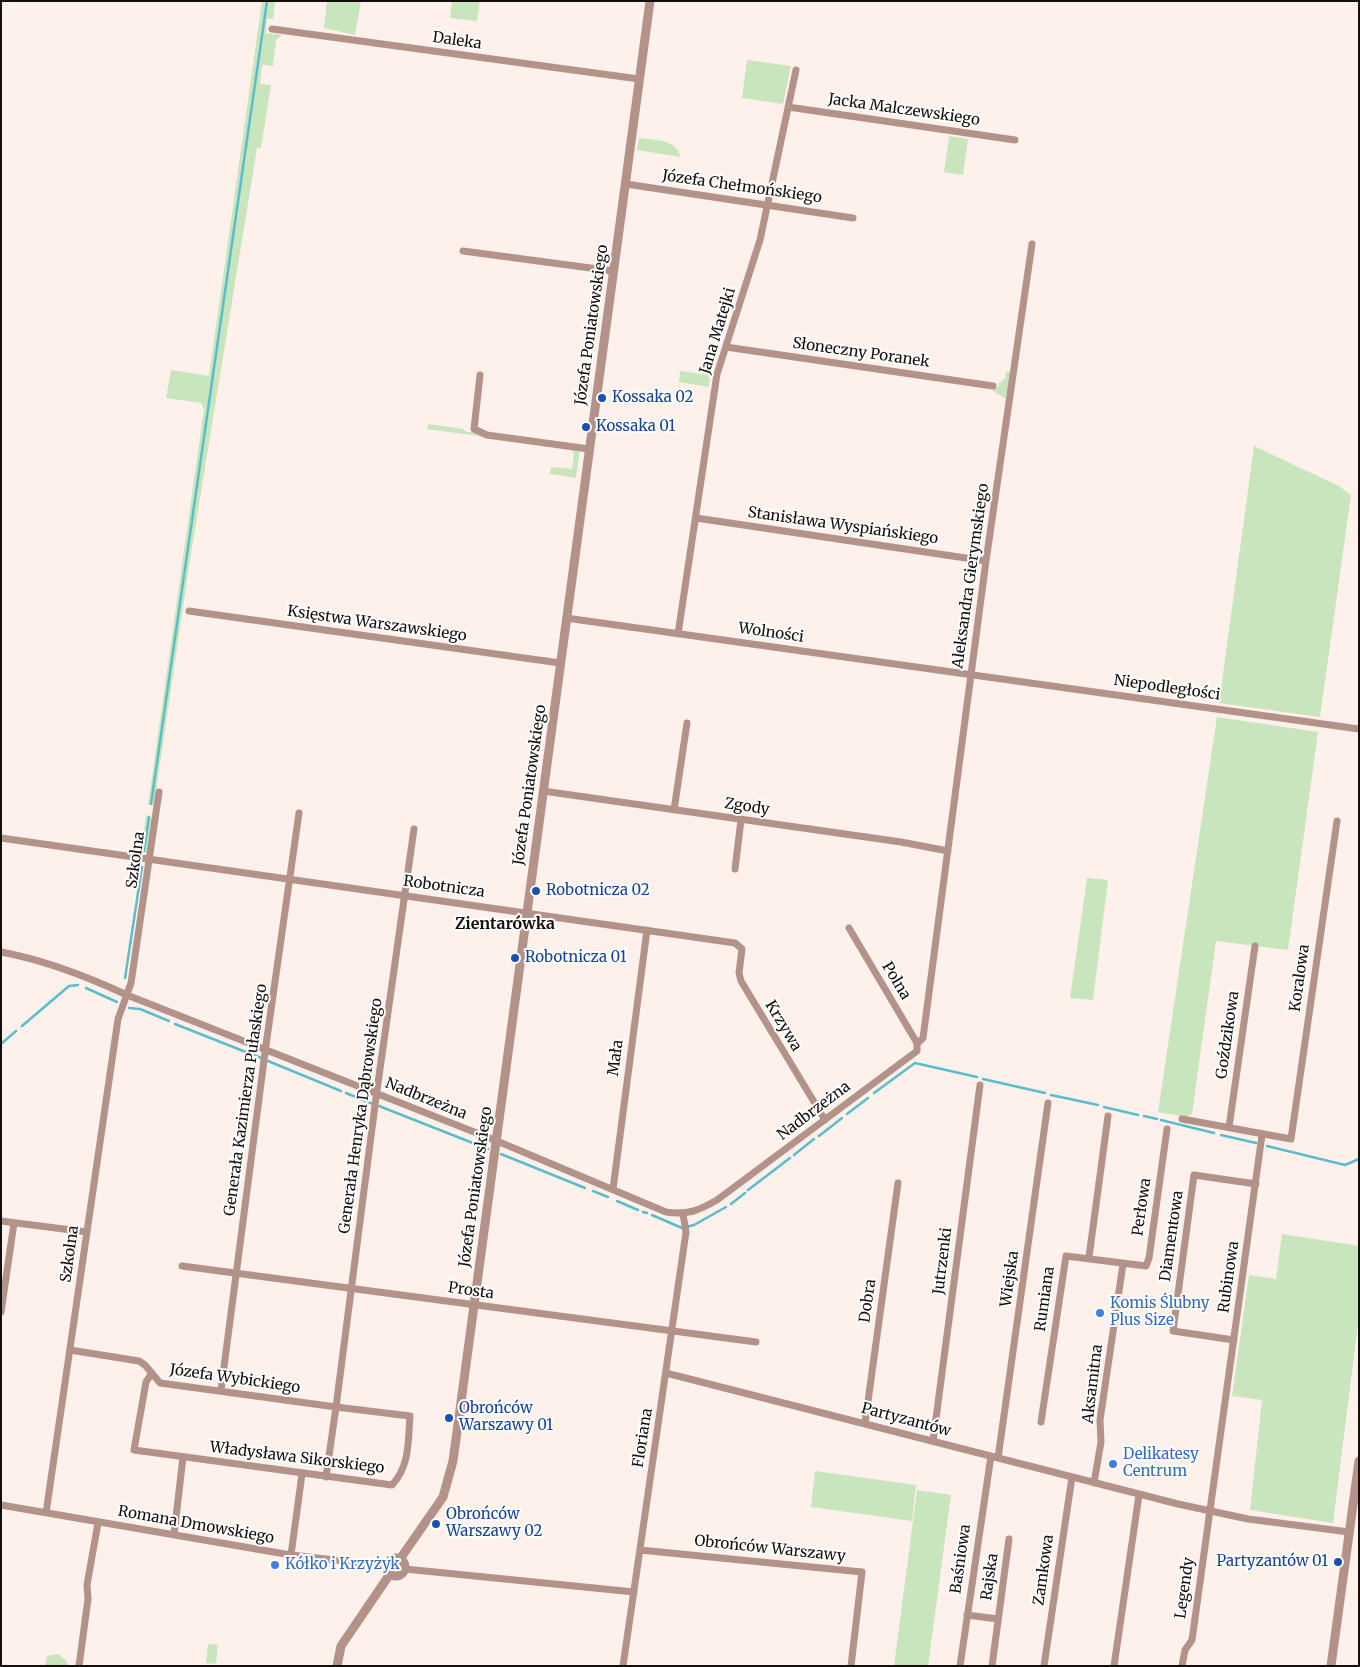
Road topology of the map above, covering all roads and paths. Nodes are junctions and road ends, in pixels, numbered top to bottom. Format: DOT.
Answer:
graph roads {
  1 [pos="650,1"];
  2 [pos="272,29"];
  3 [pos="796,70"];
  4 [pos="639,79"];
  5 [pos="788,107"];
  6 [pos="1015,140"];
  7 [pos="626,184"];
  8 [pos="767,205"];
  9 [pos="853,218"];
  10 [pos="1032,244"];
  11 [pos="463,251"];
  12 [pos="614,271"];
  13 [pos="726,347"];
  14 [pos="480,375"];
  15 [pos="993,386"];
  16 [pos="589,449"];
  17 [pos="696,518"];
  18 [pos="986,561"];
  19 [pos="189,611"];
  20 [pos="566,618"];
  21 [pos="678,634"];
  22 [pos="560,663"];
  23 [pos="971,675"];
  24 [pos="687,723"];
  25 [pos="1359,729"];
  26 [pos="543,791"];
  27 [pos="159,792"];
  28 [pos="674,810"];
  29 [pos="299,813"];
  30 [pos="741,820"];
  31 [pos="1336,821"];
  32 [pos="414,829"];
  33 [pos="1,838"];
  34 [pos="948,851"];
  35 [pos="150,858"];
  36 [pos="735,869"];
  37 [pos="290,880"];
  38 [pos="406,895"];
  39 [pos="527,912"];
  40 [pos="849,928"];
  41 [pos="647,930"];
  42 [pos="735,943"];
  43 [pos="1255,946"];
  44 [pos="1,952"];
  45 [pos="127,996"];
  46 [pos="917,1047"];
  47 [pos="265,1050"];
  48 [pos="980,1085"];
  49 [pos="376,1094"];
  50 [pos="1048,1103"];
  51 [pos="1108,1116"];
  52 [pos="1182,1119"];
  53 [pos="825,1120"];
  54 [pos="1229,1127"];
  55 [pos="1167,1129"];
  56 [pos="1262,1135"];
  57 [pos="497,1141"];
  58 [pos="898,1183"];
  59 [pos="1256,1184"];
  60 [pos="613,1189"];
  61 [pos="683,1214"];
  62 [pos="1,1221"];
  63 [pos="14,1223"];
  64 [pos="87,1232"];
  65 [pos="1088,1257"];
  66 [pos="1123,1264"];
  67 [pos="182,1266"];
  68 [pos="235,1273"];
  69 [pos="351,1289"];
  70 [pos="474,1305"];
  71 [pos="1,1312"];
  72 [pos="672,1331"];
  73 [pos="1234,1340"];
  74 [pos="756,1342"];
  75 [pos="70,1350"];
  76 [pos="152,1373"];
  77 [pos="666,1373"];
  78 [pos="221,1390"];
  79 [pos="336,1406"];
  80 [pos="1041,1422"];
  81 [pos="866,1423"];
  82 [pos="933,1441"];
  83 [pos="183,1457"];
  84 [pos="994,1457"];
  85 [pos="1359,1461"];
  86 [pos="302,1474"];
  87 [pos="326,1477"];
  88 [pos="1072,1477"];
  89 [pos="1094,1483"];
  90 [pos="1139,1495"];
  91 [pos="1,1505"];
  92 [pos="1210,1511"];
  93 [pos="46,1513"];
  94 [pos="98,1523"];
  95 [pos="1349,1532"];
  96 [pos="174,1536"];
  97 [pos="1009,1539"];
  98 [pos="640,1550"];
  99 [pos="291,1555"];
  100 [pos="400,1560"];
  101 [pos="405,1569"];
  102 [pos="389,1570"];
  103 [pos="634,1592"];
  104 [pos="967,1615"];
  105 [pos="998,1619"];
  106 [pos="79,1666"];
  107 [pos="337,1666"];
  108 [pos="623,1666"];
  109 [pos="851,1666"];
  110 [pos="960,1666"];
  111 [pos="992,1666"];
  112 [pos="1044,1666"];
  113 [pos="1114,1666"];
  114 [pos="1182,1666"];
  115 [pos="1331,1666"];
  1 -- 4 [label="street, Józefa Poniatowskiego"];
  2 -- 4 [label="street, Daleka"];
  3 -- 5 [label="street, Jana Matejki"];
  4 -- 7 [label="street, Józefa Poniatowskiego"];
  5 -- 6 [label="street, Jacka Malczewskiego"];
  5 -- 8 [label="street, Jana Matejki"];
  7 -- 8 [label="street, Józefa Chełmońskiego"];
  7 -- 12 [label="street, Józefa Poniatowskiego"];
  8 -- 9 [label="street, Józefa Chełmońskiego"];
  8 -- 13 [label="street, Jana Matejki"];
  10 -- 18 [label="street, Aleksandra Gierymskiego"];
  11 -- 12 [label="street"];
  12 -- 16 [label="street, Józefa Poniatowskiego"];
  13 -- 15 [label="street, Słoneczny Poranek"];
  13 -- 17 [label="street, Jana Matejki"];
  14 -- 16 [label="street"];
  16 -- 20 [label="street, Józefa Poniatowskiego"];
  17 -- 18 [label="street, Stanisława Wyspiańskiego"];
  17 -- 21 [label="street, Jana Matejki"];
  18 -- 23 [label="street, Aleksandra Gierymskiego"];
  19 -- 22 [label="street, Księstwa Warszawskiego"];
  20 -- 21 [label="street, Wolności"];
  20 -- 22 [label="street, Józefa Poniatowskiego"];
  21 -- 23 [label="street, Wolności"];
  22 -- 26 [label="street, Józefa Poniatowskiego"];
  23 -- 25 [label="street, Niepodległości"];
  23 -- 34 [label="street, Aleksandra Gierymskiego"];
  24 -- 28 [label="street"];
  26 -- 28 [label="street, Zgody"];
  26 -- 39 [label="street, Józefa Poniatowskiego"];
  27 -- 35 [label="street, Szkolna"];
  28 -- 30 [label="street, Zgody"];
  29 -- 37 [label="street, Generała Kazimierza Pułaskiego"];
  30 -- 34 [label="street, Zgody"];
  30 -- 36 [label="street"];
  31 -- 56 [label="street, Koralowa"];
  32 -- 38 [label="street, Generała Henryka Dąbrowskiego"];
  33 -- 35 [label="street, Robotnicza"];
  34 -- 46 [label="street, Aleksandra Gierymskiego"];
  35 -- 37 [label="street, Robotnicza"];
  35 -- 45 [label="street, Szkolna"];
  37 -- 38 [label="street, Robotnicza"];
  37 -- 47 [label="street, Generała Kazimierza Pułaskiego"];
  38 -- 39 [label="street, Robotnicza"];
  38 -- 49 [label="street, Generała Henryka Dąbrowskiego"];
  39 -- 41 [label="street, Robotnicza"];
  39 -- 57 [label="street, Józefa Poniatowskiego"];
  40 -- 46 [label="street, Polna"];
  41 -- 42 [label="street, Robotnicza"];
  41 -- 60 [label="street, Mała"];
  42 -- 53 [label="street, Krzywa"];
  43 -- 54 [label="street, Goździkowa"];
  44 -- 45 [label="street, Nadbrzeżna"];
  45 -- 47 [label="street, Nadbrzeżna"];
  45 -- 64 [label="street, Szkolna"];
  46 -- 53 [label="street, Nadbrzeżna"];
  47 -- 49 [label="street, Nadbrzeżna"];
  47 -- 68 [label="street, Generała Kazimierza Pułaskiego"];
  48 -- 82 [label="street, Jutrzenki"];
  49 -- 57 [label="street, Nadbrzeżna"];
  49 -- 69 [label="street, Generała Henryka Dąbrowskiego"];
  50 -- 84 [label="street, Wiejska"];
  51 -- 65 [label="street"];
  52 -- 54 [label="street"];
  53 -- 61 [label="street, Nadbrzeżna"];
  54 -- 56 [label="street"];
  55 -- 66 [label="street, Perłowa"];
  56 -- 59 [label="street, Rubinowa"];
  57 -- 60 [label="street, Nadbrzeżna"];
  57 -- 70 [label="street, Józefa Poniatowskiego"];
  58 -- 81 [label="street, Dobra"];
  59 -- 73 [label="street, Rubinowa"];
  59 -- 73 [label="street, Diamentowa"];
  60 -- 61 [label="street, Nadbrzeżna"];
  61 -- 72 [label="street, Floriana"];
  62 -- 63 [label="street"];
  63 -- 64 [label="street"];
  63 -- 71 [label="street"];
  64 -- 75 [label="street, Szkolna"];
  65 -- 66 [label="street"];
  65 -- 80 [label="street, Rumiana"];
  66 -- 89 [label="street, Aksamitna"];
  67 -- 68 [label="street, Prosta"];
  68 -- 69 [label="street, Prosta"];
  68 -- 78 [label="street, Generała Kazimierza Pułaskiego"];
  69 -- 70 [label="street, Prosta"];
  69 -- 79 [label="street, Generała Henryka Dąbrowskiego"];
  70 -- 72 [label="street, Prosta"];
  70 -- 100 [label="street, Józefa Poniatowskiego"];
  72 -- 74 [label="street, Prosta"];
  72 -- 77 [label="street, Floriana"];
  73 -- 92 [label="street, Rubinowa"];
  75 -- 76 [label="street, Józefa Wybickiego"];
  75 -- 93 [label="street, Szkolna"];
  76 -- 78 [label="street, Józefa Wybickiego"];
  76 -- 83 [label="street, Władysława Sikorskiego"];
  77 -- 81 [label="street, Partyzantów"];
  77 -- 98 [label="street, Floriana"];
  78 -- 79 [label="street, Józefa Wybickiego"];
  79 -- 87 [label="street"];
  79 -- 87 [label="street, Władysława Sikorskiego"];
  81 -- 82 [label="street, Partyzantów"];
  82 -- 84 [label="street, Partyzantów"];
  83 -- 86 [label="street, Władysława Sikorskiego"];
  83 -- 96 [label="street"];
  84 -- 88 [label="street, Partyzantów"];
  84 -- 104 [label="street, Baśniowa"];
  85 -- 95 [label="street"];
  86 -- 87 [label="street, Władysława Sikorskiego"];
  86 -- 99 [label="street"];
  88 -- 89 [label="street, Partyzantów"];
  88 -- 112 [label="street, Zamkowa"];
  89 -- 90 [label="street, Partyzantów"];
  90 -- 92 [label="street, Partyzantów"];
  90 -- 113 [label="street"];
  91 -- 93 [label="street, Romana Dmowskiego"];
  92 -- 95 [label="street, Partyzantów"];
  92 -- 114 [label="street, Legendy"];
  93 -- 94 [label="street, Romana Dmowskiego"];
  94 -- 96 [label="street, Romana Dmowskiego"];
  94 -- 106 [label="street"];
  95 -- 115 [label="street"];
  96 -- 99 [label="street, Romana Dmowskiego"];
  97 -- 105 [label="street, Rajska"];
  98 -- 103 [label="street, Floriana"];
  98 -- 109 [label="street, Obrońców Warszawy"];
  99 -- 102 [label="street, Romana Dmowskiego"];
  100 -- 101 [label="street"];
  100 -- 102 [label="street"];
  101 -- 102 [label="street"];
  101 -- 103 [label="street"];
  102 -- 107 [label="street"];
  103 -- 108 [label="street, Floriana"];
  104 -- 105 [label="street, Rajska"];
  104 -- 110 [label="street, Baśniowa"];
  105 -- 111 [label="street, Rajska"];
}
